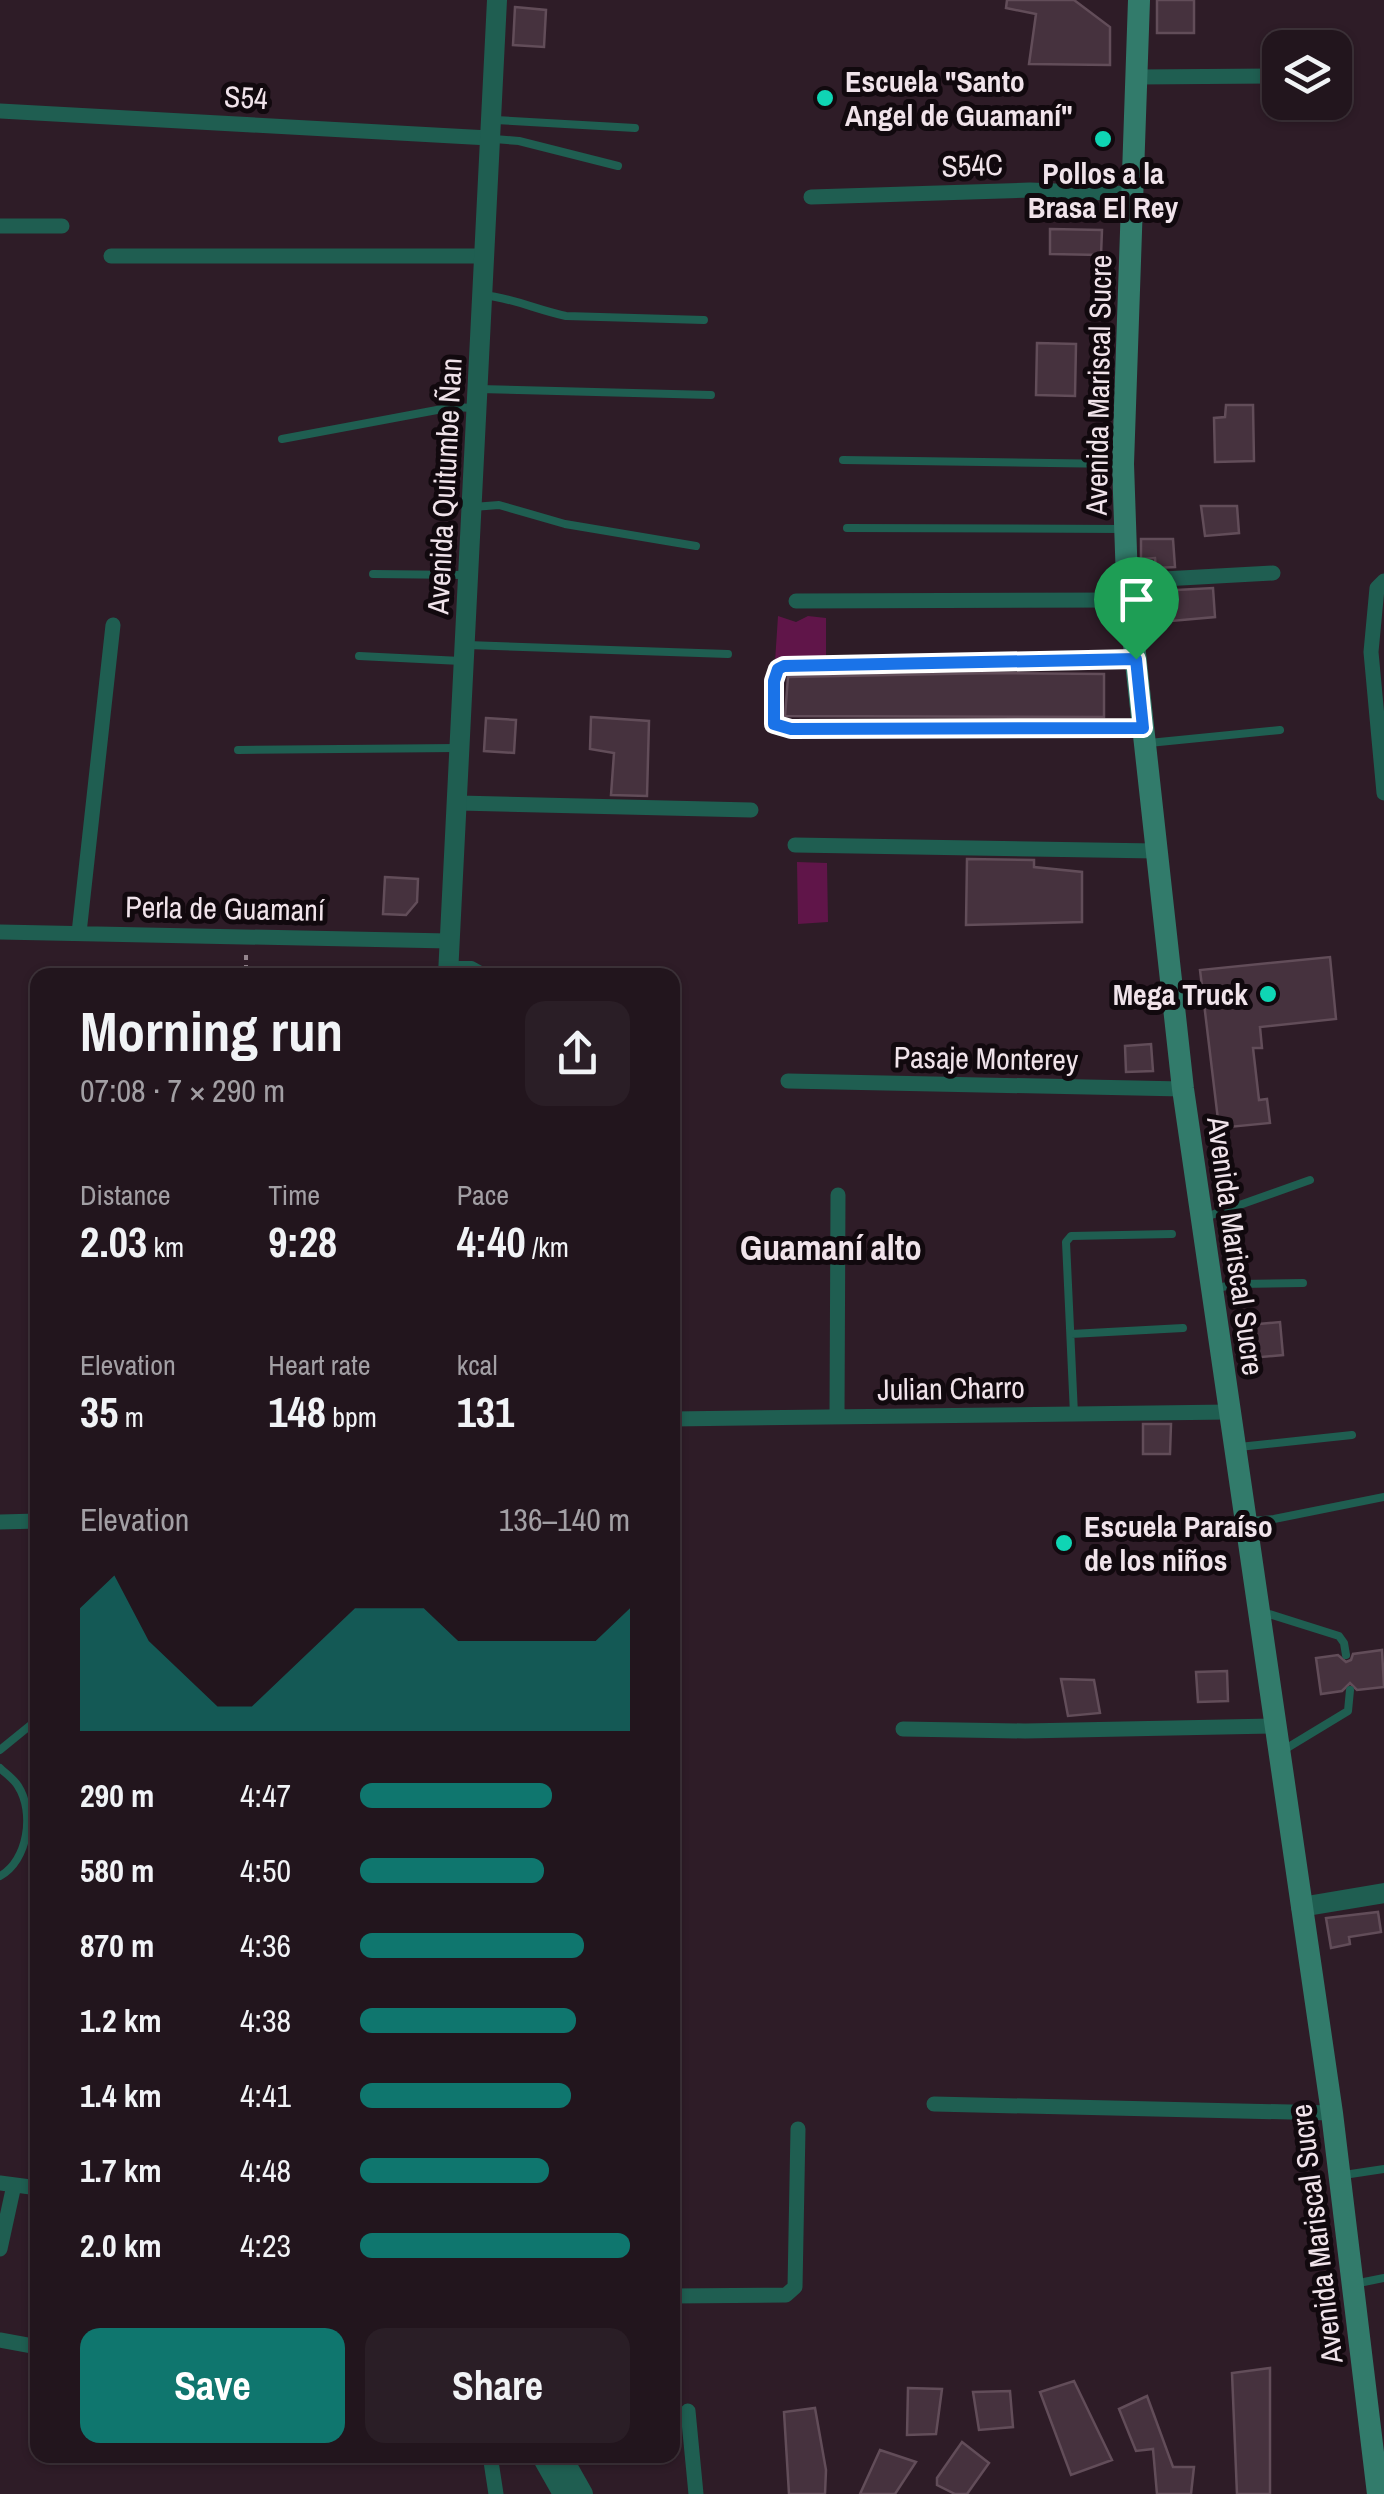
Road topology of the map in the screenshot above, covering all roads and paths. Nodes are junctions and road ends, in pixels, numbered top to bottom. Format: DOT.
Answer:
graph roads {
  1 [pos="496,0"];
  2 [pos="1117,0"];
  3 [pos="1139,8"];
  4 [pos="1262,76"];
  5 [pos="1138,78"];
  6 [pos="0,111"];
  7 [pos="636,128"];
  8 [pos="490,129"];
  9 [pos="618,166"];
  10 [pos="1134,194"];
  11 [pos="811,197"];
  12 [pos="0,226"];
  13 [pos="62,226"];
  14 [pos="111,256"];
  15 [pos="485,256"];
  16 [pos="484,294"];
  17 [pos="704,320"];
  18 [pos="711,395"];
  19 [pos="478,398"];
  20 [pos="282,439"];
  21 [pos="842,460"];
  22 [pos="1123,464"];
  23 [pos="473,507"];
  24 [pos="847,528"];
  25 [pos="1124,529"];
  26 [pos="696,546"];
  27 [pos="1273,572"];
  28 [pos="373,574"];
  29 [pos="470,576"];
  30 [pos="1384,581"];
  31 [pos="1128,590"];
  32 [pos="796,601"];
  33 [pos="113,625"];
  34 [pos="466,653"];
  35 [pos="728,654"];
  36 [pos="359,656"];
  37 [pos="1136,659"];
  38 [pos="1280,730"];
  39 [pos="1144,736"];
  40 [pos="462,748"];
  41 [pos="238,750"];
  42 [pos="1384,793"];
  43 [pos="459,803"];
  44 [pos="751,810"];
  45 [pos="795,844"];
  46 [pos="1156,851"];
  47 [pos="0,932"];
  48 [pos="78,934"];
  49 [pos="449,941"];
  50 [pos="448,968"];
  51 [pos="788,1081"];
  52 [pos="1183,1089"];
  53 [pos="1310,1180"];
  54 [pos="838,1196"];
  55 [pos="1203,1218"];
  56 [pos="1172,1234"];
  57 [pos="1304,1283"];
  58 [pos="1211,1289"];
  59 [pos="1183,1328"];
  60 [pos="1070,1334"];
  61 [pos="1229,1412"];
  62 [pos="1074,1414"];
  63 [pos="838,1416"];
  64 [pos="680,1419"];
  65 [pos="1352,1436"];
  66 [pos="1234,1447"];
  67 [pos="1384,1497"];
  68 [pos="0,1522"];
  69 [pos="30,1522"];
  70 [pos="1246,1522"];
  71 [pos="1258,1611"];
  72 [pos="1346,1654"];
  73 [pos="1350,1690"];
  74 [pos="30,1726"];
  75 [pos="1275,1726"];
  76 [pos="903,1729"];
  77 [pos="0,1750"];
  78 [pos="1278,1753"];
  79 [pos="0,1768"];
  80 [pos="25,1832"];
  81 [pos="30,1833"];
  82 [pos="0,1876"];
  83 [pos="1384,1893"];
  84 [pos="1301,1906"];
  85 [pos="934,2104"];
  86 [pos="1332,2112"];
  87 [pos="798,2129"];
  88 [pos="1384,2169"];
  89 [pos="1340,2176"];
  90 [pos="7,2184"];
  91 [pos="0,2248"];
  92 [pos="1384,2278"];
  93 [pos="1353,2284"];
  94 [pos="680,2296"];
  95 [pos="0,2340"];
  96 [pos="30,2346"];
  97 [pos="688,2412"];
  98 [pos="491,2463"];
  99 [pos="546,2463"];
  100 [pos="566,2463"];
  101 [pos="496,2494"];
  102 [pos="564,2494"];
  103 [pos="583,2494"];
  104 [pos="696,2494"];
  105 [pos="1378,2494"];
  1 -- 8 [label="street, Avenida Quitumbe Ñan"];
  2 -- 3 [label="main road"];
  3 -- 5 [label="main road, Avenida Mariscal Sucre"];
  4 -- 5 [label="street"];
  5 -- 10 [label="main road, Avenida Mariscal Sucre"];
  6 -- 8 [label="street, S54"];
  7 -- 8 [label="lane"];
  8 -- 9 [label="lane"];
  8 -- 15 [label="street, Avenida Quitumbe Ñan"];
  10 -- 11 [label="street, S54C"];
  10 -- 22 [label="main road, Avenida Mariscal Sucre"];
  12 -- 13 [label="street"];
  14 -- 15 [label="street"];
  15 -- 16 [label="street, Avenida Quitumbe Ñan"];
  16 -- 17 [label="lane"];
  16 -- 19 [label="street, Avenida Quitumbe Ñan"];
  18 -- 19 [label="lane"];
  19 -- 20 [label="lane"];
  19 -- 23 [label="street, Avenida Quitumbe Ñan"];
  21 -- 22 [label="lane"];
  22 -- 25 [label="main road, Avenida Mariscal Sucre"];
  23 -- 26 [label="lane"];
  23 -- 29 [label="street, Avenida Quitumbe Ñan"];
  24 -- 25 [label="lane"];
  25 -- 31 [label="main road, Avenida Mariscal Sucre"];
  27 -- 31 [label="street"];
  28 -- 29 [label="lane"];
  29 -- 34 [label="street, Avenida Quitumbe Ñan"];
  30 -- 42 [label="street"];
  31 -- 32 [label="street"];
  31 -- 37 [label="main road, Avenida Mariscal Sucre"];
  33 -- 48 [label="street"];
  34 -- 35 [label="lane"];
  34 -- 36 [label="lane"];
  34 -- 40 [label="street, Avenida Quitumbe Ñan"];
  37 -- 39 [label="main road, Avenida Mariscal Sucre"];
  37 -- 39 [label="street"];
  38 -- 39 [label="lane"];
  39 -- 46 [label="main road, Avenida Mariscal Sucre"];
  40 -- 41 [label="lane"];
  40 -- 43 [label="street, Avenida Quitumbe Ñan"];
  43 -- 44 [label="street"];
  43 -- 49 [label="street, Avenida Quitumbe Ñan"];
  45 -- 46 [label="street"];
  46 -- 52 [label="main road, Avenida Mariscal Sucre"];
  47 -- 48 [label="street, Perla de Guamaní"];
  48 -- 49 [label="street, Perla de Guamaní"];
  49 -- 50 [label="street, Avenida Quitumbe Ñan"];
  51 -- 52 [label="street, Pasaje Monterey"];
  52 -- 55 [label="main road, Avenida Mariscal Sucre"];
  53 -- 55 [label="lane"];
  54 -- 63 [label="street"];
  55 -- 58 [label="main road, Avenida Mariscal Sucre"];
  56 -- 60 [label="lane"];
  57 -- 58 [label="lane"];
  58 -- 61 [label="main road, Avenida Mariscal Sucre"];
  59 -- 60 [label="lane"];
  60 -- 62 [label="lane"];
  61 -- 62 [label="street, Julian Charro"];
  61 -- 66 [label="main road, Avenida Mariscal Sucre"];
  62 -- 63 [label="street, Julian Charro"];
  63 -- 64 [label="street, Julian Charro"];
  65 -- 66 [label="lane"];
  66 -- 70 [label="main road, Avenida Mariscal Sucre"];
  67 -- 70 [label="lane"];
  68 -- 69 [label="street"];
  70 -- 71 [label="main road, Avenida Mariscal Sucre"];
  71 -- 72 [label="lane"];
  71 -- 75 [label="main road, Avenida Mariscal Sucre"];
  73 -- 78 [label="lane"];
  74 -- 77 [label="lane"];
  75 -- 76 [label="street"];
  75 -- 78 [label="main road, Avenida Mariscal Sucre"];
  78 -- 84 [label="main road, Avenida Mariscal Sucre"];
  79 -- 80 [label="lane"];
  80 -- 81 [label="lane"];
  80 -- 82 [label="lane"];
  83 -- 84 [label="street"];
  84 -- 86 [label="main road, Avenida Mariscal Sucre"];
  85 -- 86 [label="street"];
  86 -- 89 [label="main road, Avenida Mariscal Sucre"];
  87 -- 94 [label="street"];
  88 -- 89 [label="lane"];
  89 -- 93 [label="main road, Avenida Mariscal Sucre"];
  90 -- 91 [label="street"];
  92 -- 93 [label="lane"];
  93 -- 105 [label="main road, Avenida Mariscal Sucre"];
  95 -- 96 [label="street"];
  97 -- 104 [label="street"];
  98 -- 101 [label="street"];
  99 -- 102 [label="street"];
  100 -- 103 [label="street"];
}
